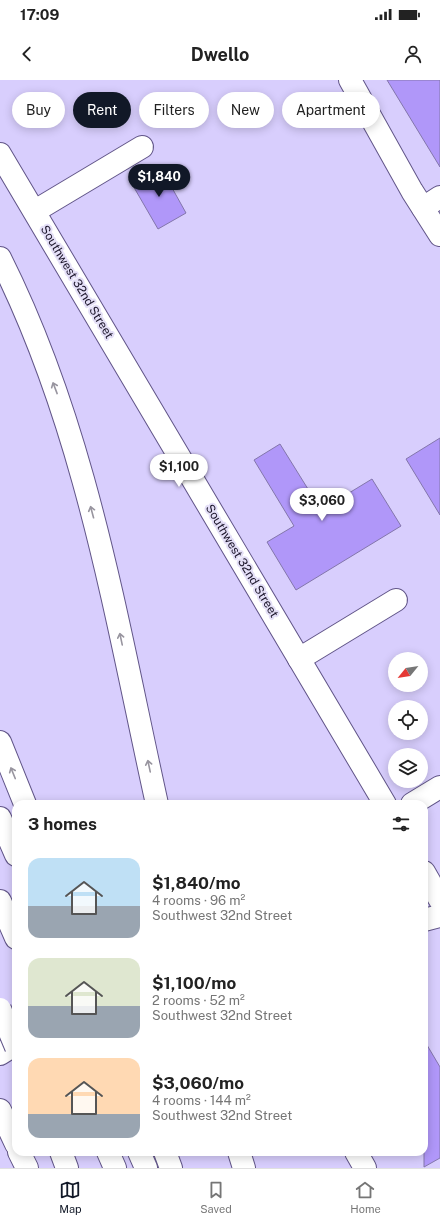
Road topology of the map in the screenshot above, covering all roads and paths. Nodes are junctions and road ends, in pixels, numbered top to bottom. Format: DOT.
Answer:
graph roads {
  1 [pos="350,80"];
  2 [pos="142,147"];
  3 [pos="0,154"];
  4 [pos="431,202"];
  5 [pos="35,211"];
  6 [pos="440,235"];
  7 [pos="0,258"];
  8 [pos="396,600"];
  9 [pos="299,659"];
  10 [pos="0,742"];
  11 [pos="440,787"];
  12 [pos="23,800"];
  13 [pos="156,800"];
  14 [pos="383,800"];
  15 [pos="419,800"];
  16 [pos="0,818"];
  17 [pos="12,846"];
  18 [pos="428,879"];
  19 [pos="440,900"];
  20 [pos="0,901"];
  21 [pos="440,916"];
  22 [pos="428,919"];
  23 [pos="12,928"];
  24 [pos="0,1009"];
  25 [pos="12,1037"];
  26 [pos="12,1048"];
  27 [pos="0,1054"];
  28 [pos="0,1110"];
  29 [pos="12,1136"];
  30 [pos="22,1156"];
  31 [pos="62,1156"];
  32 [pos="110,1156"];
  33 [pos="141,1156"];
  34 [pos="166,1156"];
  35 [pos="240,1156"];
  36 [pos="358,1156"];
  37 [pos="27,1168"];
  38 [pos="67,1168"];
  39 [pos="115,1168"];
  40 [pos="146,1168"];
  41 [pos="171,1168"];
  42 [pos="244,1168"];
  43 [pos="365,1168"];
  1 -- 4 [label="main road"];
  2 -- 5 [label="main road"];
  3 -- 5 [label="main road, Southwest 32nd Street"];
  4 -- 6 [label="main road"];
  5 -- 9 [label="main road, Southwest 32nd Street"];
  13 -- 7 [label="main road, one-way"];
  8 -- 9 [label="main road"];
  9 -- 14 [label="main road, Southwest 32nd Street"];
  12 -- 10 [label="main road, one-way"];
  11 -- 15 [label="main road"];
  16 -- 17 [label="main road"];
  18 -- 19 [label="main road"];
  20 -- 23 [label="main road"];
  21 -- 22 [label="main road"];
  24 -- 25 [label="main road, bridge"];
  26 -- 27 [label="main road"];
  28 -- 29 [label="main road"];
  30 -- 37 [label="main road"];
  31 -- 38 [label="main road"];
  32 -- 39 [label="main road"];
  33 -- 40 [label="main road"];
  34 -- 41 [label="main road"];
  35 -- 42 [label="main road"];
  36 -- 43 [label="main road"];
}
